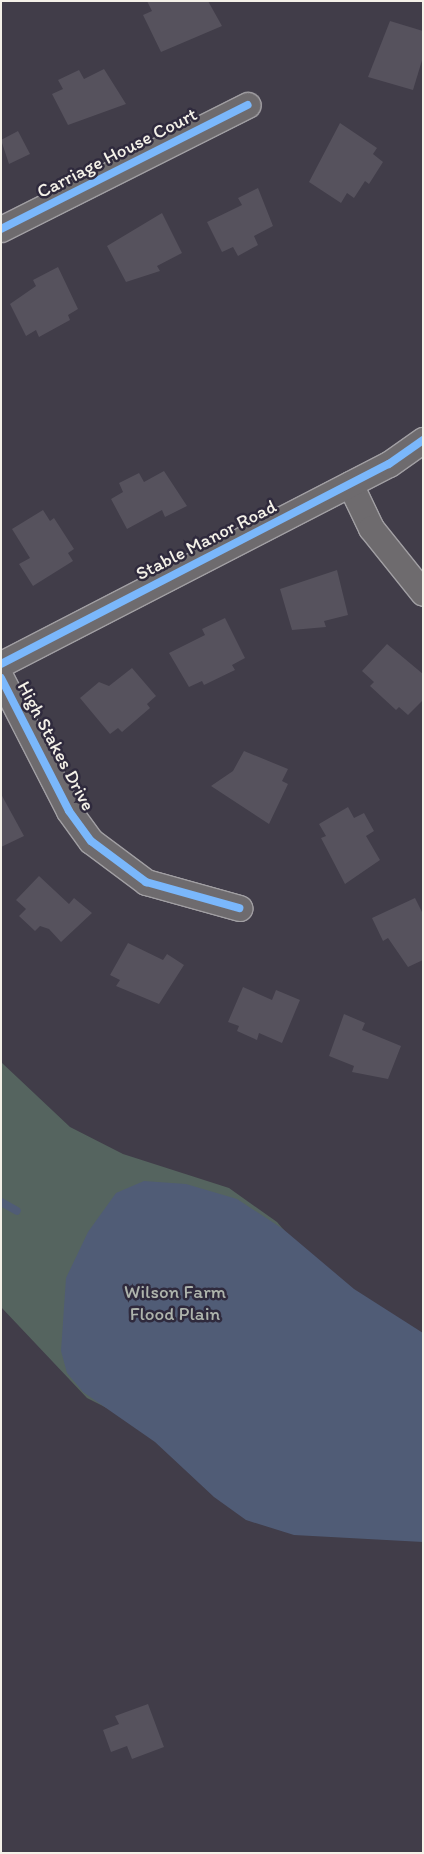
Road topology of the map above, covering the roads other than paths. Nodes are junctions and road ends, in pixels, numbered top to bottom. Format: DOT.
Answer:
graph roads {
  1 [pos="248,105"];
  2 [pos="1,229"];
  3 [pos="423,440"];
  4 [pos="350,484"];
  5 [pos="423,593"];
  6 [pos="1,664"];
  7 [pos="1,678"];
  8 [pos="239,908"];
  1 -- 2 [label="street, Carriage House Court"];
  3 -- 4 [label="street, Stable Manor Road"];
  4 -- 5 [label="street"];
  4 -- 6 [label="street, Stable Manor Road"];
  7 -- 8 [label="street, High Stakes Drive"];
}
